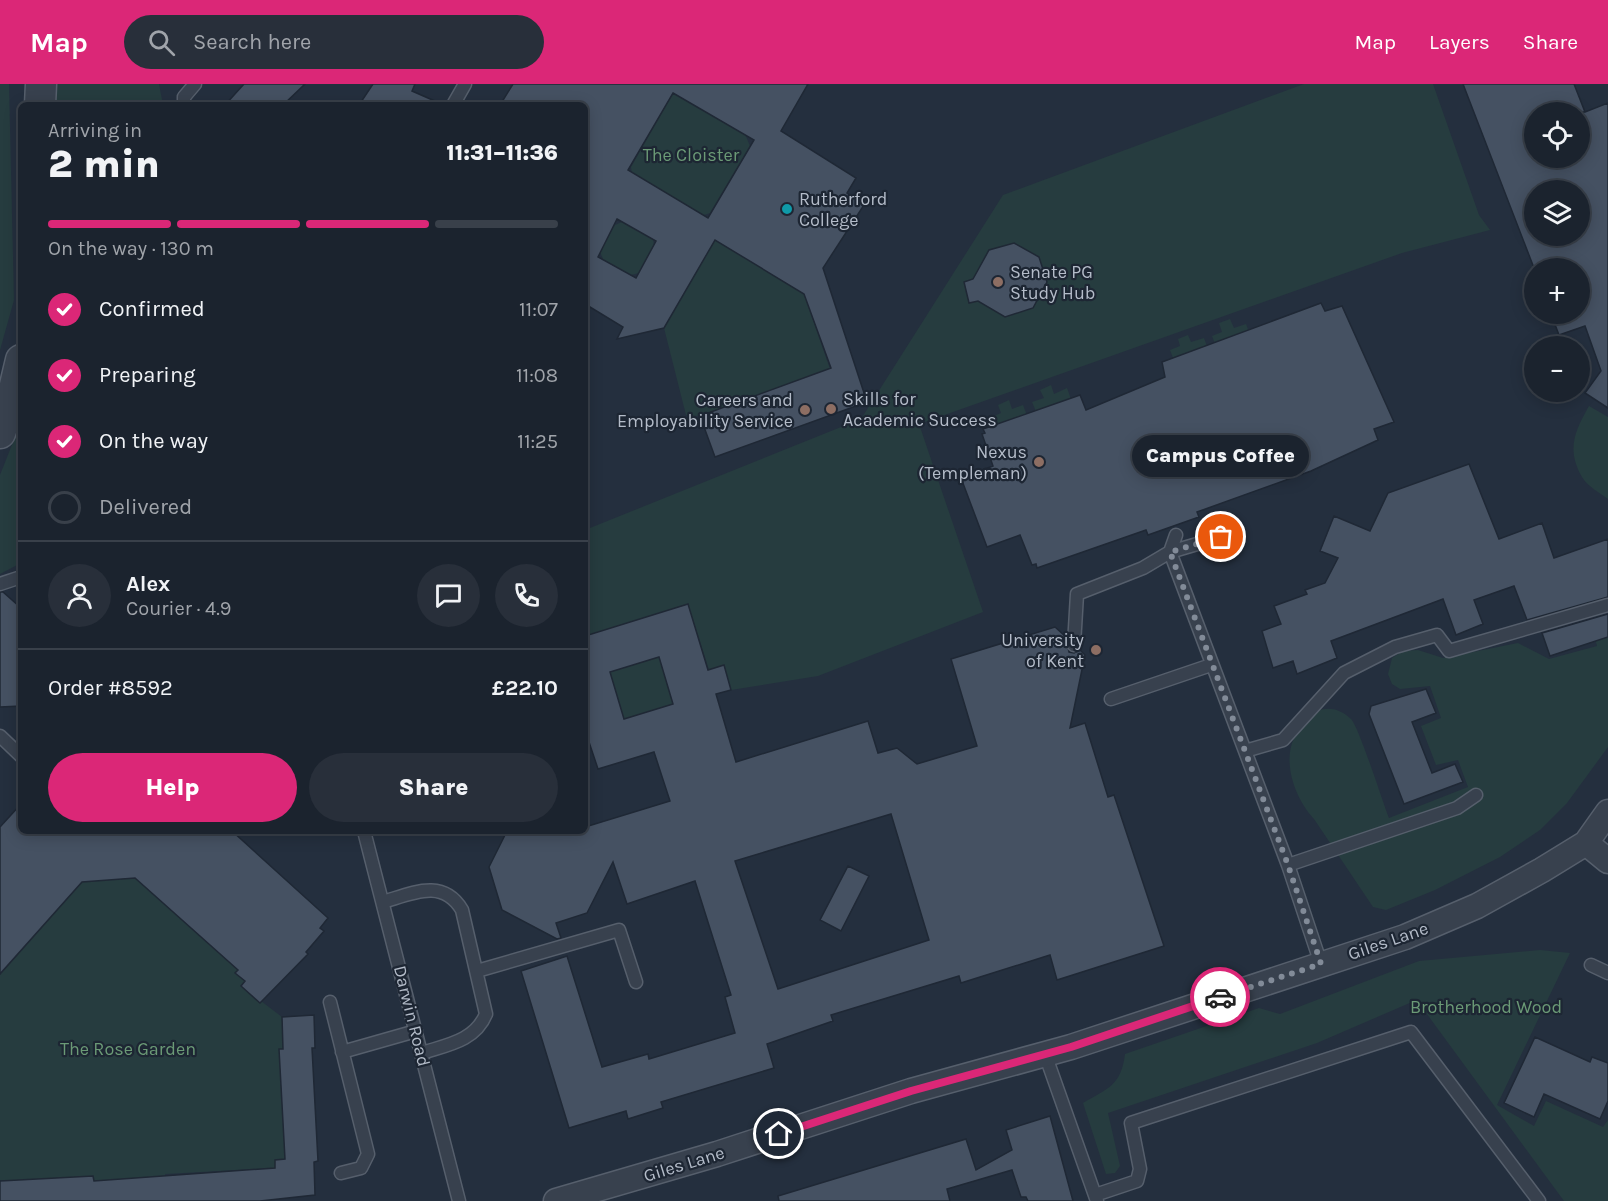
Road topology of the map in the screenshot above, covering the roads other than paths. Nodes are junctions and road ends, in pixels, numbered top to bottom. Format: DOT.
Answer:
graph roads {
  1 [pos="41,84"];
  2 [pos="195,84"];
  3 [pos="465,84"];
  4 [pos="40,102"];
  5 [pos="184,102"];
  6 [pos="455,102"];
  7 [pos="18,373"];
  8 [pos="0,433"];
  9 [pos="1176,535"];
  10 [pos="1221,537"];
  11 [pos="1170,552"];
  12 [pos="18,578"];
  13 [pos="0,584"];
  14 [pos="1608,605"];
  15 [pos="1074,645"];
  16 [pos="1211,665"];
  17 [pos="1110,699"];
  18 [pos="0,736"];
  19 [pos="1245,751"];
  20 [pos="18,753"];
  21 [pos="1476,795"];
  22 [pos="1608,812"];
  23 [pos="365,834"];
  24 [pos="1586,843"];
  25 [pos="1608,861"];
  26 [pos="1288,865"];
  27 [pos="383,902"];
  28 [pos="1321,964"];
  29 [pos="1592,965"];
  30 [pos="477,971"];
  31 [pos="1608,973"];
  32 [pos="636,982"];
  33 [pos="330,1002"];
  34 [pos="416,1031"];
  35 [pos="342,1052"];
  36 [pos="422,1053"];
  37 [pos="1045,1054"];
  38 [pos="341,1173"];
  39 [pos="583,1198"];
  40 [pos="1096,1198"];
  41 [pos="459,1201"];
  42 [pos="556,1201"];
  43 [pos="1539,1201"];
  1 -- 4 [label="street"];
  2 -- 5 [label="lane"];
  3 -- 6 [label="lane"];
  7 -- 8 [label="street"];
  9 -- 11 [label="lane"];
  10 -- 11 [label="lane"];
  11 -- 15 [label="lane"];
  11 -- 16 [label="lane"];
  12 -- 13 [label="lane"];
  14 -- 19 [label="lane"];
  16 -- 17 [label="lane"];
  16 -- 19 [label="lane"];
  18 -- 20 [label="lane"];
  19 -- 26 [label="lane"];
  21 -- 26 [label="lane"];
  22 -- 24 [label="street, Giles Lane"];
  23 -- 27 [label="lane, Darwin Road"];
  24 -- 25 [label="street"];
  24 -- 28 [label="street, Giles Lane"];
  26 -- 28 [label="lane"];
  27 -- 30 [label="lane"];
  27 -- 34 [label="lane, Darwin Road"];
  28 -- 37 [label="street, Giles Lane"];
  29 -- 31 [label="lane"];
  30 -- 32 [label="lane"];
  30 -- 36 [label="lane"];
  33 -- 35 [label="lane"];
  34 -- 35 [label="lane"];
  34 -- 36 [label="lane, Darwin Road"];
  35 -- 38 [label="lane"];
  36 -- 41 [label="lane, Darwin Road"];
  37 -- 39 [label="street, Giles Lane"];
  37 -- 40 [label="lane"];
  39 -- 42 [label="street, Giles Lane"];
  40 -- 43 [label="lane"];
}
